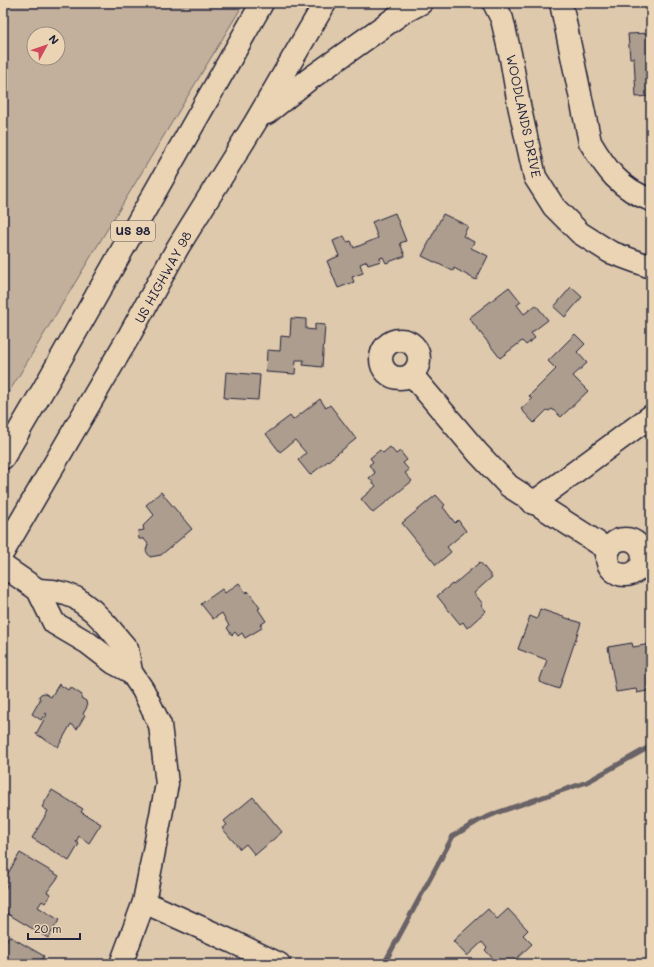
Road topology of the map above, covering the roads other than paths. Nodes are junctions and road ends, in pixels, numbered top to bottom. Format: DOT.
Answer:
graph roads {
  1 [pos="262,3"];
  2 [pos="325,3"];
  3 [pos="421,3"];
  4 [pos="494,3"];
  5 [pos="561,3"];
  6 [pos="255,123"];
  7 [pos="651,200"];
  8 [pos="651,267"];
  9 [pos="412,375"];
  10 [pos="651,416"];
  11 [pos="3,458"];
  12 [pos="533,503"];
  13 [pos="609,550"];
  14 [pos="3,552"];
  15 [pos="3,566"];
  16 [pos="38,590"];
  17 [pos="131,672"];
  18 [pos="144,902"];
  19 [pos="122,964"];
  20 [pos="278,964"];
  1 -- 11 [label="street, US 98"];
  2 -- 6 [label="street, US HIGHWAY 98"];
  3 -- 6 [label="street"];
  4 -- 8 [label="street, WOODLANDS DRIVE"];
  5 -- 7 [label="street"];
  6 -- 14 [label="street, US HIGHWAY 98"];
  9 -- 12 [label="street"];
  10 -- 12 [label="street"];
  12 -- 13 [label="street"];
  15 -- 16 [label="street"];
  16 -- 17 [label="street"];
  16 -- 17 [label="street"];
  17 -- 18 [label="street"];
  18 -- 19 [label="street"];
  18 -- 20 [label="street"];
}
